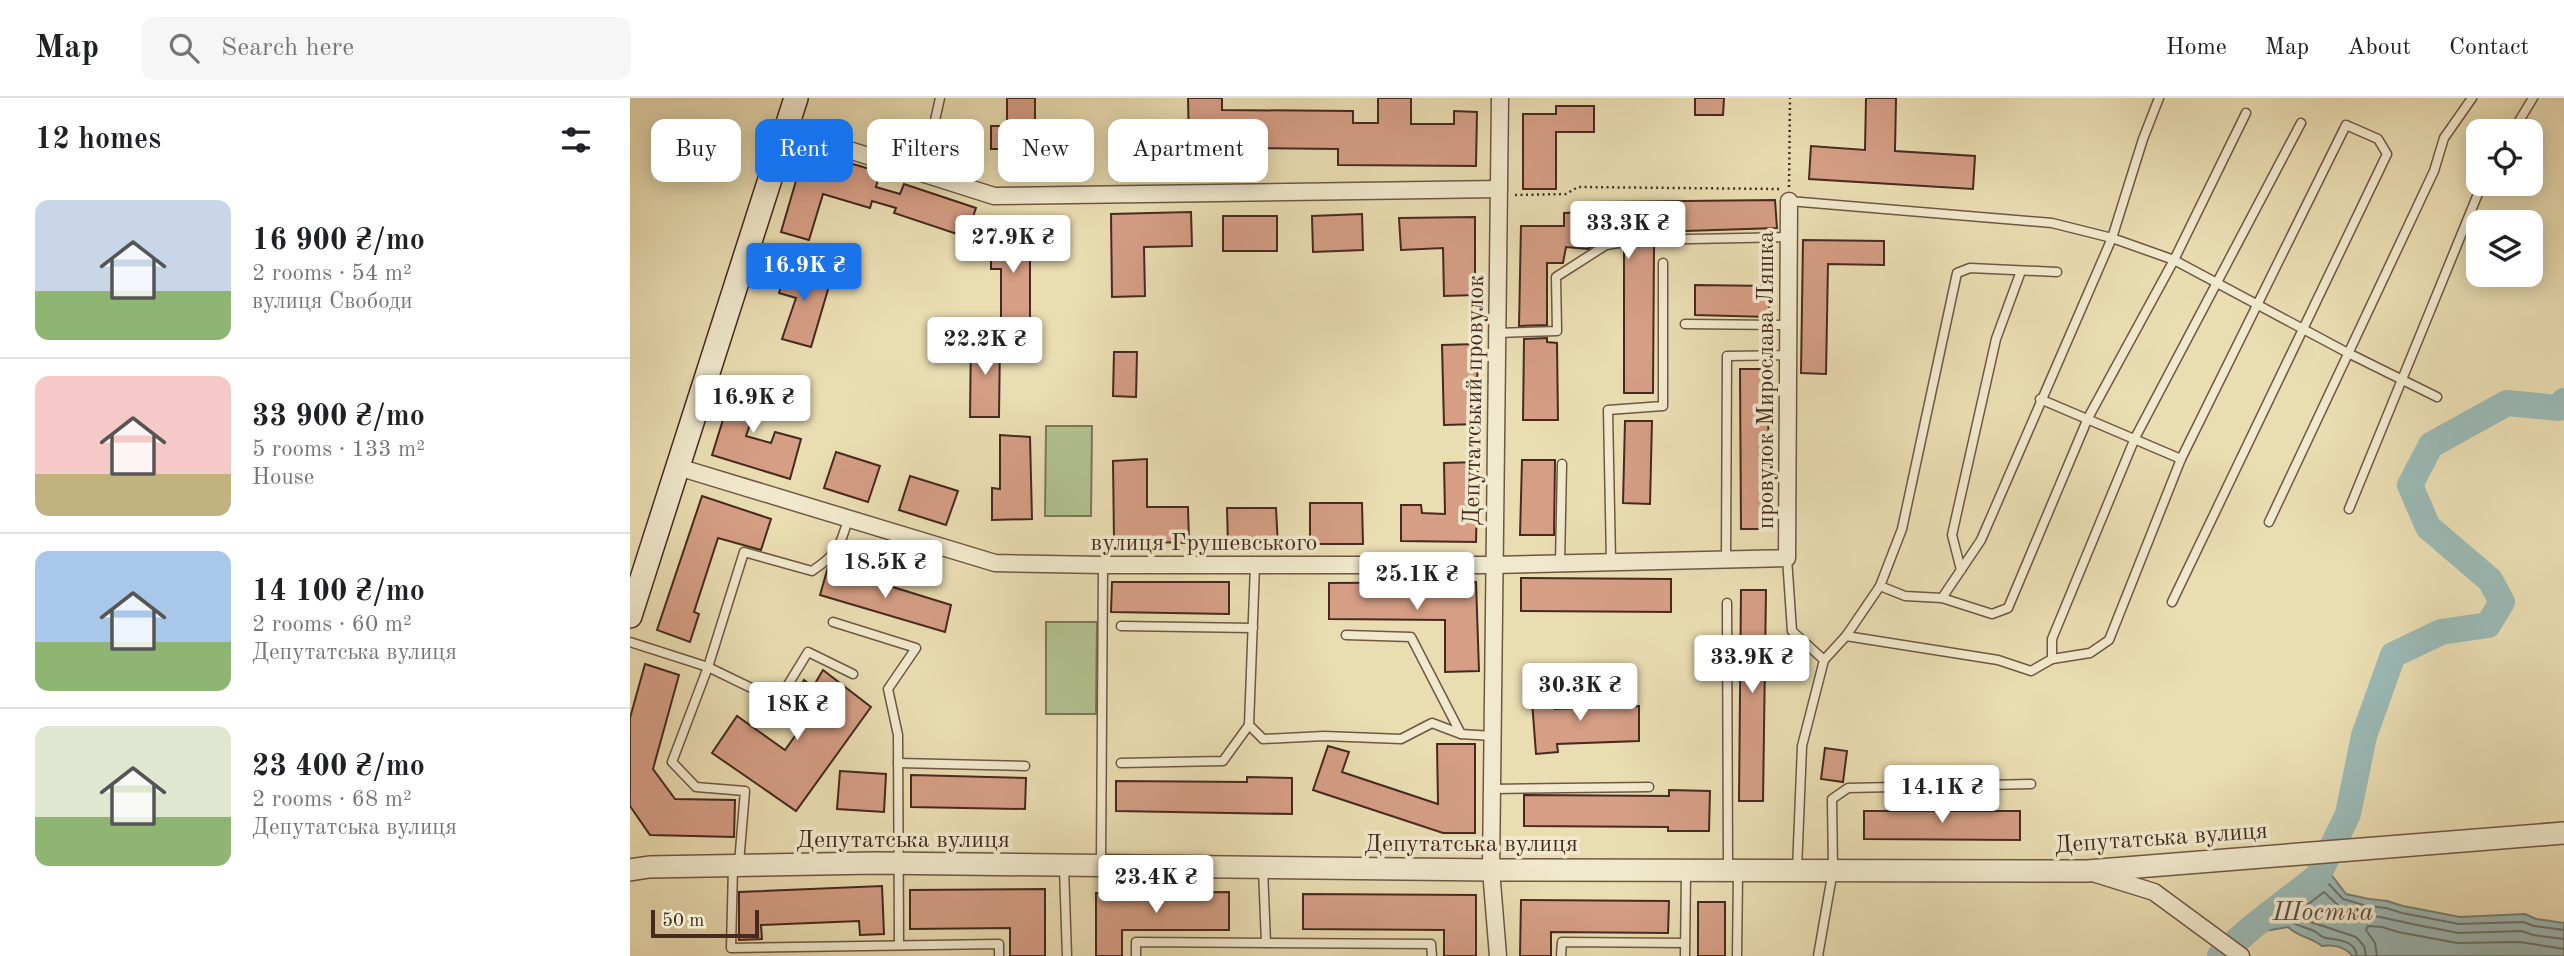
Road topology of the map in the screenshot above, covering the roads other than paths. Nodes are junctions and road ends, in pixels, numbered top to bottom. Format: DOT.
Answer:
graph roads {
  1 [pos="796,98"];
  2 [pos="940,98"];
  3 [pos="1500,98"];
  4 [pos="2158,98"];
  5 [pos="2472,98"];
  6 [pos="2533,98"];
  7 [pos="2246,113"];
  8 [pos="789,119"];
  9 [pos="935,119"];
  10 [pos="2520,119"];
  11 [pos="2301,123"];
  12 [pos="769,182"];
  13 [pos="951,182"];
  14 [pos="1499,192"];
  15 [pos="2477,196"];
  16 [pos="1789,201"];
  17 [pos="1789,237"];
  18 [pos="2112,238"];
  19 [pos="1640,240"];
  20 [pos="1625,242"];
  21 [pos="2174,260"];
  22 [pos="1663,263"];
  23 [pos="2021,271"];
  24 [pos="2057,272"];
  25 [pos="2216,283"];
  26 [pos="2257,304"];
  27 [pos="1685,324"];
  28 [pos="1788,325"];
  29 [pos="2303,329"];
  30 [pos="1497,333"];
  31 [pos="2348,353"];
  32 [pos="1788,355"];
  33 [pos="2402,380"];
  34 [pos="2437,397"];
  35 [pos="2040,398"];
  36 [pos="2088,418"];
  37 [pos="2134,438"];
  38 [pos="2180,458"];
  39 [pos="1562,464"];
  40 [pos="678,467"];
  41 [pos="2349,509"];
  42 [pos="848,519"];
  43 [pos="2269,522"];
  44 [pos="1787,558"];
  45 [pos="1726,560"];
  46 [pos="1611,562"];
  47 [pos="1560,564"];
  48 [pos="1103,565"];
  49 [pos="1255,565"];
  50 [pos="1493,565"];
  51 [pos="1961,570"];
  52 [pos="1880,586"];
  53 [pos="1942,598"];
  54 [pos="2172,602"];
  55 [pos="1727,603"];
  56 [pos="630,615"];
  57 [pos="832,622"];
  58 [pos="1121,626"];
  59 [pos="1253,628"];
  60 [pos="1346,635"];
  61 [pos="1846,636"];
  62 [pos="630,642"];
  63 [pos="2052,659"];
  64 [pos="1824,660"];
  65 [pos="708,667"];
  66 [pos="853,674"];
  67 [pos="1249,725"];
  68 [pos="1461,734"];
  69 [pos="1492,736"];
  70 [pos="1121,763"];
  71 [pos="898,764"];
  72 [pos="1025,766"];
  73 [pos="2031,784"];
  74 [pos="1649,787"];
  75 [pos="1492,789"];
  76 [pos="2564,832"];
  77 [pos="630,853"];
  78 [pos="899,864"];
  79 [pos="1064,865"];
  80 [pos="736,866"];
  81 [pos="1101,866"];
  82 [pos="1263,867"];
  83 [pos="639,869"];
  84 [pos="1491,870"];
  85 [pos="1686,870"];
  86 [pos="1734,870"];
  87 [pos="1797,870"];
  88 [pos="1833,870"];
  89 [pos="2087,870"];
  90 [pos="1266,943"];
  91 [pos="1685,943"];
  92 [pos="899,946"];
  93 [pos="999,956"];
  94 [pos="1067,956"];
  95 [pos="1136,956"];
  96 [pos="1432,956"];
  97 [pos="1498,956"];
  98 [pos="1561,956"];
  99 [pos="1685,956"];
  100 [pos="1737,956"];
  101 [pos="1818,956"];
  102 [pos="2241,956"];
  1 -- 8 [label="main road"];
  2 -- 9 [label="lane"];
  3 -- 14 [label="street, Депутатський провулок"];
  4 -- 18 [label="lane"];
  5 -- 31 [label="lane"];
  6 -- 10 [label="lane"];
  7 -- 21 [label="lane"];
  11 -- 25 [label="lane"];
  12 -- 40 [label="main road"];
  13 -- 14 [label="street"];
  14 -- 30 [label="street, Депутатський провулок"];
  15 -- 33 [label="lane"];
  16 -- 17 [label="street, провулок Мирослава Ляшка"];
  16 -- 18 [label="lane"];
  17 -- 19 [label="lane"];
  17 -- 28 [label="street, провулок Мирослава Ляшка"];
  18 -- 21 [label="lane"];
  18 -- 35 [label="lane"];
  20 -- 30 [label="lane"];
  21 -- 25 [label="lane"];
  21 -- 36 [label="lane"];
  22 -- 46 [label="lane"];
  23 -- 24 [label="lane"];
  23 -- 51 [label="lane"];
  23 -- 52 [label="lane"];
  25 -- 26 [label="lane"];
  25 -- 37 [label="lane"];
  26 -- 29 [label="lane"];
  26 -- 29 [label="lane"];
  26 -- 38 [label="lane"];
  27 -- 28 [label="lane"];
  28 -- 32 [label="street, провулок Мирослава Ляшка"];
  29 -- 31 [label="lane"];
  29 -- 54 [label="lane"];
  30 -- 50 [label="street, Депутатський провулок"];
  31 -- 33 [label="lane"];
  31 -- 43 [label="lane"];
  32 -- 44 [label="street, провулок Мирослава Ляшка"];
  32 -- 45 [label="lane"];
  33 -- 34 [label="lane"];
  33 -- 41 [label="lane"];
  35 -- 36 [label="lane"];
  35 -- 51 [label="lane"];
  36 -- 37 [label="lane"];
  36 -- 53 [label="lane"];
  37 -- 38 [label="lane"];
  37 -- 63 [label="lane"];
  38 -- 63 [label="lane"];
  39 -- 47 [label="lane"];
  40 -- 42 [label="street, вулиця Грушевського"];
  40 -- 56 [label="main road"];
  42 -- 48 [label="street, вулиця Грушевського"];
  42 -- 65 [label="lane"];
  44 -- 45 [label="street, вулиця Грушевського"];
  44 -- 64 [label="lane"];
  45 -- 46 [label="street, вулиця Грушевського"];
  46 -- 47 [label="street, вулиця Грушевського"];
  47 -- 50 [label="street, вулиця Грушевського"];
  48 -- 49 [label="street, вулиця Грушевського"];
  48 -- 81 [label="lane"];
  49 -- 50 [label="street, вулиця Грушевського"];
  49 -- 59 [label="lane"];
  50 -- 69 [label="street, Депутатський провулок"];
  51 -- 53 [label="lane"];
  52 -- 53 [label="lane"];
  52 -- 61 [label="lane"];
  55 -- 86 [label="lane"];
  57 -- 71 [label="lane"];
  58 -- 59 [label="lane"];
  59 -- 67 [label="lane"];
  60 -- 68 [label="lane"];
  61 -- 63 [label="lane"];
  61 -- 64 [label="lane"];
  62 -- 65 [label="lane"];
  64 -- 87 [label="lane"];
  65 -- 66 [label="lane"];
  65 -- 80 [label="lane"];
  67 -- 68 [label="lane"];
  67 -- 70 [label="lane"];
  68 -- 69 [label="lane"];
  69 -- 75 [label="street, Депутатський провулок"];
  71 -- 72 [label="lane"];
  71 -- 78 [label="lane"];
  73 -- 88 [label="lane"];
  74 -- 75 [label="lane"];
  75 -- 84 [label="street, Депутатський провулок"];
  76 -- 89 [label="street, Депутатська вулиця"];
  77 -- 83 [label="street, Депутатська вулиця"];
  78 -- 79 [label="street, Депутатська вулиця"];
  78 -- 80 [label="street, Депутатська вулиця"];
  78 -- 92 [label="lane"];
  79 -- 81 [label="street, Депутатська вулиця"];
  79 -- 94 [label="lane"];
  80 -- 83 [label="street, Депутатська вулиця"];
  80 -- 92 [label="lane"];
  81 -- 82 [label="street, Депутатська вулиця"];
  82 -- 84 [label="street, Депутатська вулиця"];
  82 -- 90 [label="lane"];
  84 -- 85 [label="street, Депутатська вулиця"];
  84 -- 97 [label="street, Депутатський провулок"];
  85 -- 86 [label="street, Депутатська вулиця"];
  85 -- 91 [label="lane"];
  86 -- 87 [label="street, Депутатська вулиця"];
  86 -- 100 [label="lane"];
  87 -- 88 [label="street, Депутатська вулиця"];
  88 -- 89 [label="street, Депутатська вулиця"];
  88 -- 101 [label="lane"];
  89 -- 102 [label="street"];
  90 -- 95 [label="lane"];
  90 -- 96 [label="lane"];
  91 -- 98 [label="lane"];
  91 -- 99 [label="lane"];
  92 -- 93 [label="lane"];
}
